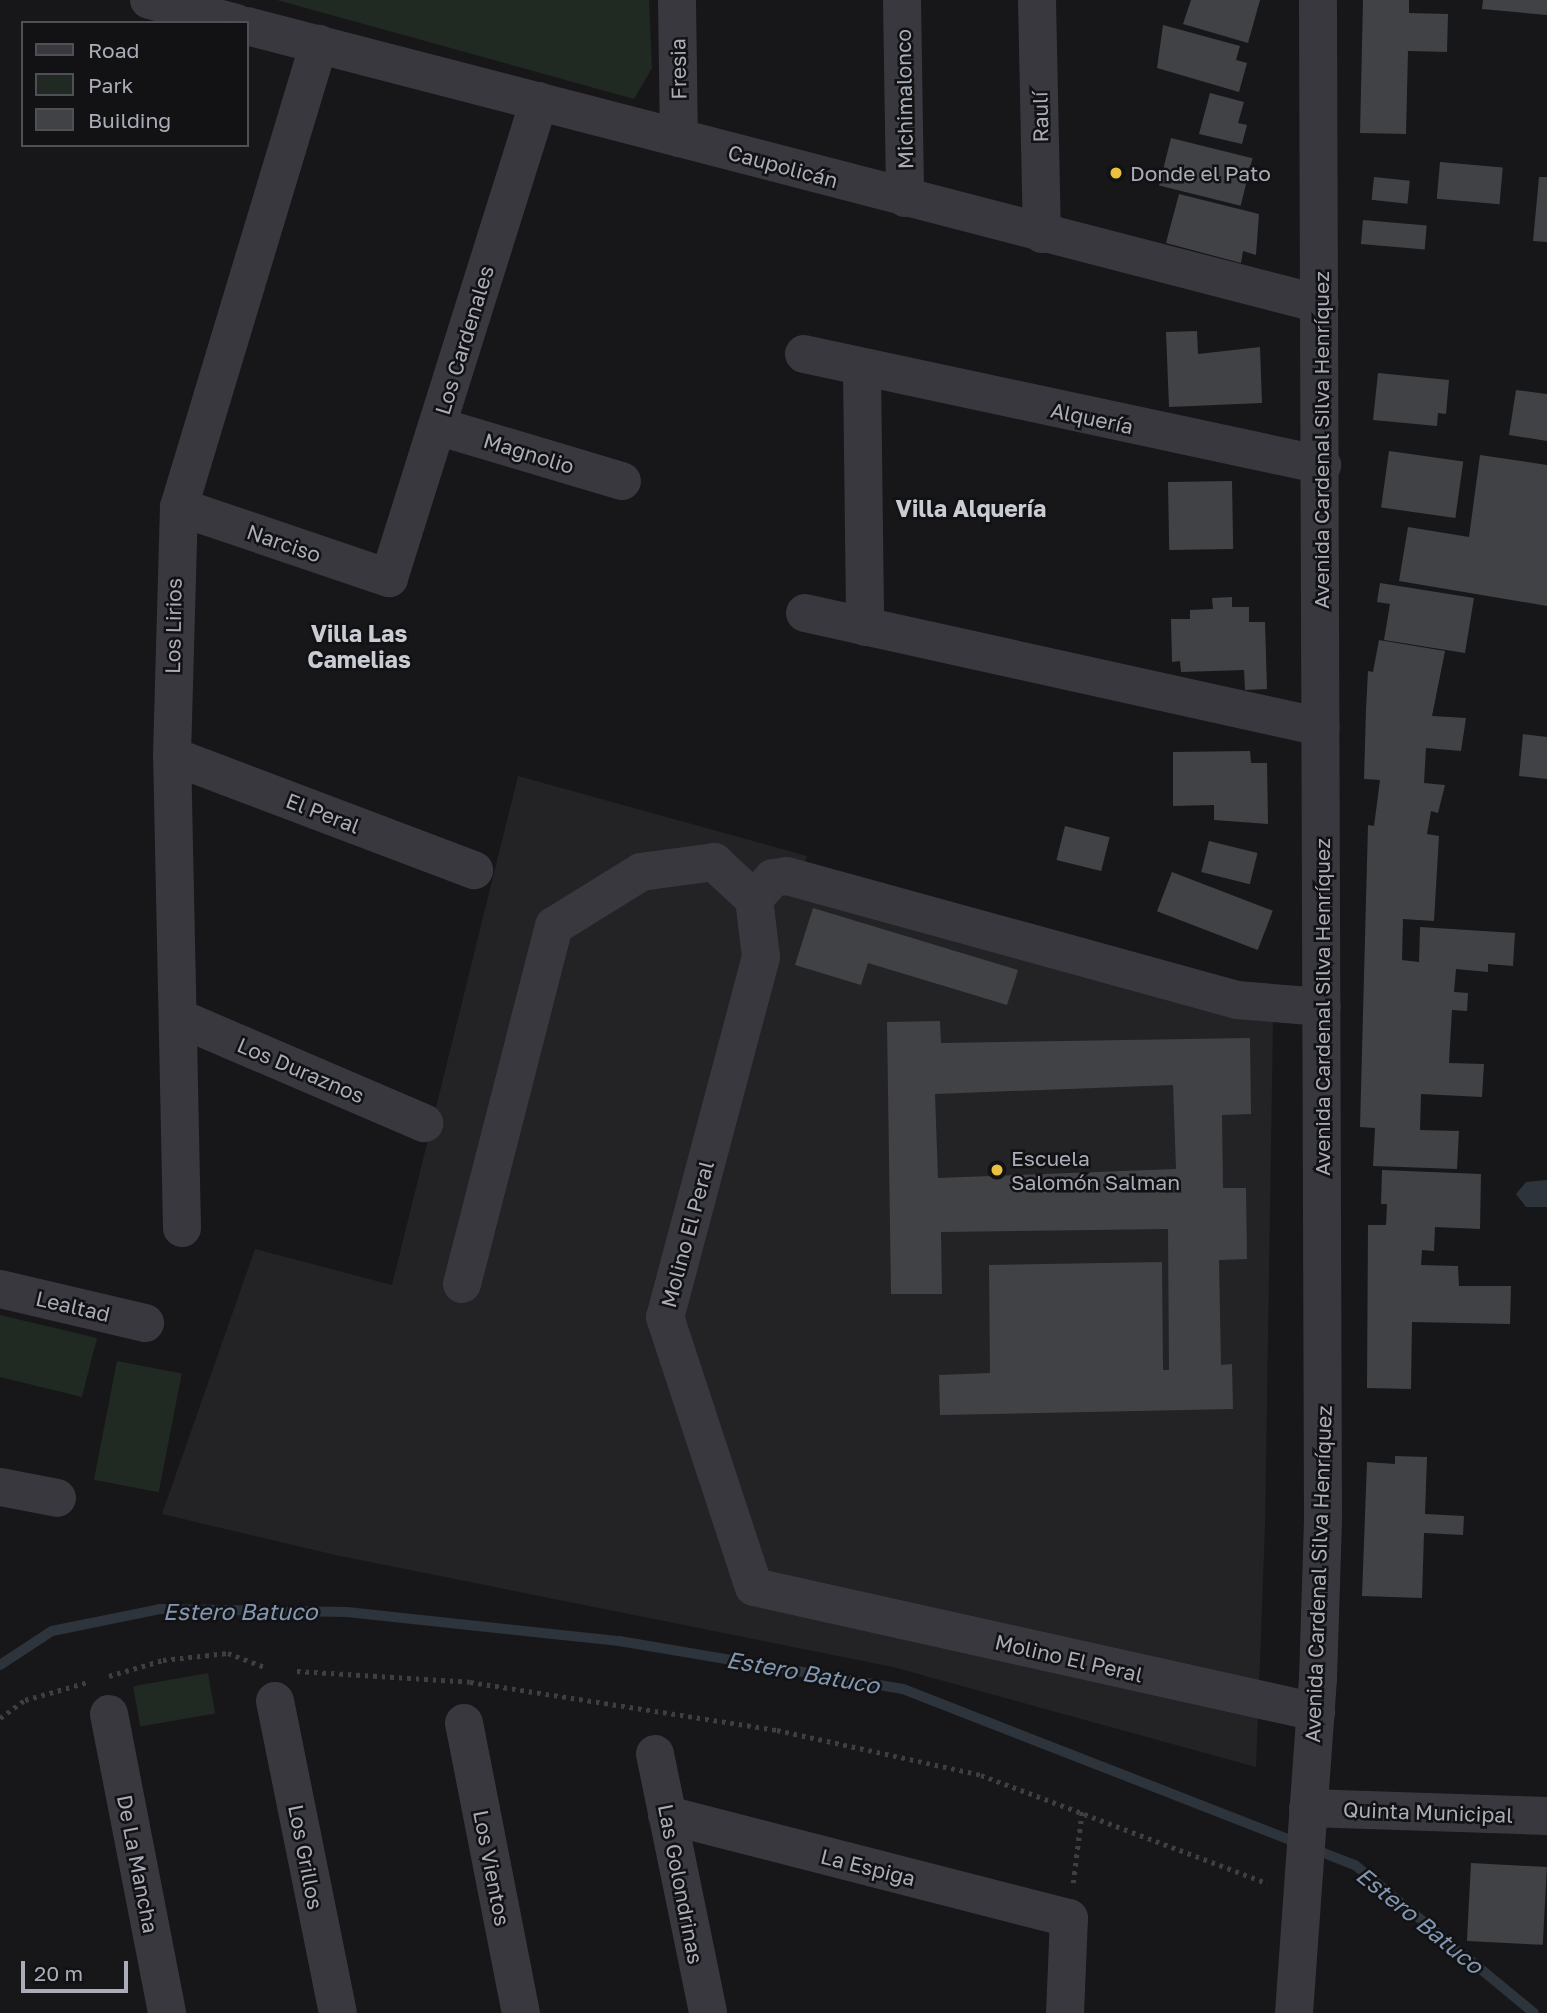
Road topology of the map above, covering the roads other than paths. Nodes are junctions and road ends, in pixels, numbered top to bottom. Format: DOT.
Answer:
graph roads {
  1 [pos="149,0"];
  2 [pos="677,0"];
  3 [pos="902,0"];
  4 [pos="1037,0"];
  5 [pos="1318,0"];
  6 [pos="228,21"];
  7 [pos="248,26"];
  8 [pos="319,44"];
  9 [pos="539,101"];
  10 [pos="679,138"];
  11 [pos="905,198"];
  12 [pos="1042,234"];
  13 [pos="1320,304"];
  14 [pos="804,355"];
  15 [pos="862,368"];
  16 [pos="437,426"];
  17 [pos="1322,465"];
  18 [pos="622,481"];
  19 [pos="179,507"];
  20 [pos="389,578"];
  21 [pos="805,613"];
  22 [pos="865,627"];
  23 [pos="1321,727"];
  24 [pos="172,755"];
  25 [pos="474,870"];
  26 [pos="754,898"];
  27 [pos="1322,1007"];
  28 [pos="179,1018"];
  29 [pos="424,1122"];
  30 [pos="182,1228"];
  31 [pos="462,1284"];
  32 [pos="0,1289"];
  33 [pos="145,1323"];
  34 [pos="0,1487"];
  35 [pos="57,1498"];
  36 [pos="275,1701"];
  37 [pos="1316,1712"];
  38 [pos="109,1714"];
  39 [pos="464,1723"];
  40 [pos="655,1754"];
  41 [pos="1308,1811"];
  42 [pos="667,1815"];
  43 [pos="1547,1816"];
  44 [pos="167,2013"];
  45 [pos="338,2013"];
  46 [pos="521,2013"];
  47 [pos="708,2013"];
  48 [pos="1065,2013"];
  49 [pos="1294,2013"];
  1 -- 6 [label="street"];
  2 -- 10 [label="street, Fresia"];
  3 -- 11 [label="street, Michimalonco"];
  4 -- 12 [label="street, Raulí"];
  5 -- 13 [label="street, Avenida Cardenal Silva Henríquez"];
  7 -- 8 [label="street, Caupolicán"];
  8 -- 9 [label="street, Caupolicán"];
  8 -- 19 [label="street, Los Lirios"];
  9 -- 10 [label="street, Caupolicán"];
  9 -- 16 [label="street, Los Cardenales"];
  10 -- 11 [label="street, Caupolicán"];
  11 -- 12 [label="street, Caupolicán"];
  12 -- 13 [label="street, Caupolicán"];
  13 -- 17 [label="street, Avenida Cardenal Silva Henríquez"];
  14 -- 15 [label="street, Alquería"];
  15 -- 17 [label="street, Alquería"];
  15 -- 22 [label="street"];
  16 -- 18 [label="street, Magnolio"];
  16 -- 20 [label="street, Los Cardenales"];
  17 -- 23 [label="street, Avenida Cardenal Silva Henríquez"];
  19 -- 20 [label="street, Narciso"];
  19 -- 24 [label="street, Los Lirios"];
  21 -- 22 [label="street"];
  22 -- 23 [label="street"];
  23 -- 27 [label="street, Avenida Cardenal Silva Henríquez"];
  24 -- 25 [label="street, El Peral"];
  24 -- 28 [label="street, Los Lirios"];
  26 -- 27 [label="street"];
  26 -- 31 [label="street"];
  26 -- 37 [label="street, Molino El Peral"];
  27 -- 37 [label="street, Avenida Cardenal Silva Henríquez"];
  28 -- 29 [label="street, Los Duraznos"];
  28 -- 30 [label="street, Los Lirios"];
  32 -- 33 [label="street, Lealtad"];
  34 -- 35 [label="street"];
  36 -- 45 [label="street, Los Grillos"];
  37 -- 41 [label="street, Avenida Cardenal Silva Henríquez"];
  38 -- 44 [label="street, De La Mancha"];
  39 -- 46 [label="street, Los Vientos"];
  40 -- 42 [label="street, Las Golondrinas"];
  41 -- 43 [label="street, Quinta Municipal"];
  41 -- 49 [label="street, Avenida Cardenal Silva Henríquez"];
  42 -- 47 [label="street, Las Golondrinas"];
  42 -- 48 [label="street, La Espiga"];
}
